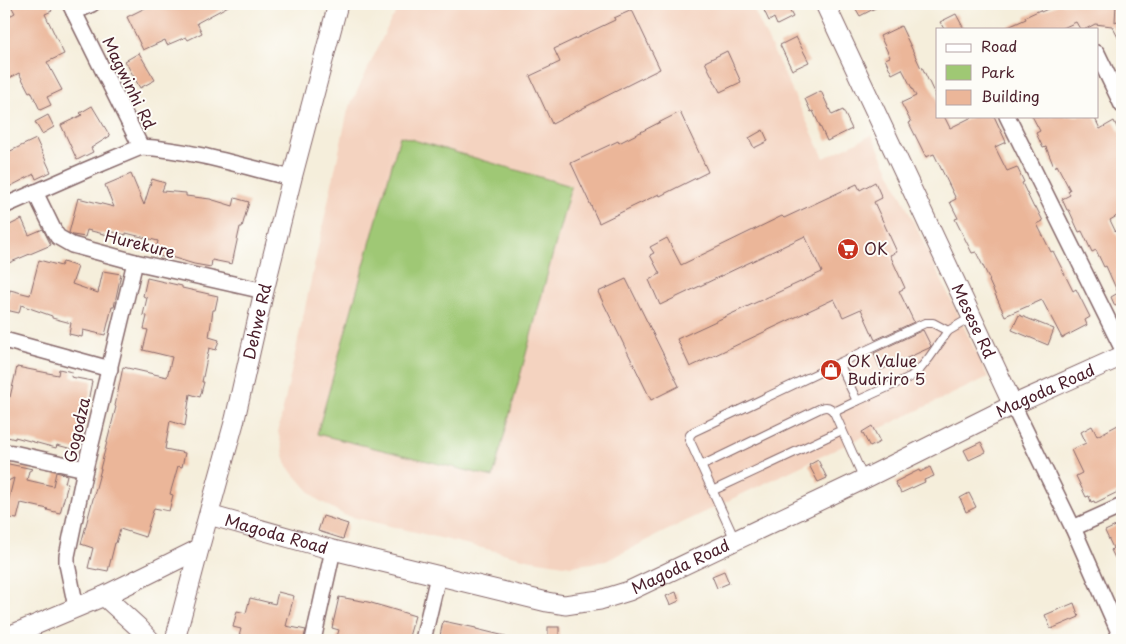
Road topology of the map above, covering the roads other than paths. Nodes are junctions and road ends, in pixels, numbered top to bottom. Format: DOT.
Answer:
graph roads {
  1 [pos="92,4"];
  2 [pos="338,4"];
  3 [pos="825,4"];
  4 [pos="72,8"];
  5 [pos="1098,55"];
  6 [pos="1122,105"];
  7 [pos="1008,118"];
  8 [pos="141,147"];
  9 [pos="292,178"];
  10 [pos="35,192"];
  11 [pos="4,206"];
  12 [pos="135,262"];
  13 [pos="264,292"];
  14 [pos="972,317"];
  15 [pos="948,331"];
  16 [pos="4,340"];
  17 [pos="1122,348"];
  18 [pos="1122,356"];
  19 [pos="839,363"];
  20 [pos="110,369"];
  21 [pos="857,401"];
  22 [pos="1013,405"];
  23 [pos="834,412"];
  24 [pos="842,430"];
  25 [pos="4,452"];
  26 [pos="700,466"];
  27 [pos="85,469"];
  28 [pos="864,479"];
  29 [pos="712,491"];
  30 [pos="1122,506"];
  31 [pos="209,515"];
  32 [pos="1073,528"];
  33 [pos="736,540"];
  34 [pos="199,549"];
  35 [pos="333,550"];
  36 [pos="438,576"];
  37 [pos="104,596"];
  38 [pos="76,607"];
  39 [pos="4,638"];
  40 [pos="1122,639"];
  41 [pos="150,640"];
  42 [pos="175,640"];
  43 [pos="313,640"];
  44 [pos="423,640"];
  1 -- 4 [label="street"];
  2 -- 9 [label="street, Dehwe Rd"];
  3 -- 14 [label="street, Mesese Rd"];
  4 -- 8 [label="street, Magwinhi Rd"];
  5 -- 6 [label="street"];
  7 -- 17 [label="street"];
  8 -- 9 [label="street, Magwinhi Rd"];
  8 -- 10 [label="street"];
  9 -- 13 [label="street, Dehwe Rd"];
  10 -- 11 [label="street"];
  10 -- 12 [label="street, Hurekure"];
  12 -- 13 [label="street, Hurekure"];
  12 -- 20 [label="street, Gogodza"];
  13 -- 31 [label="street, Dehwe Rd"];
  14 -- 15 [label="lane"];
  14 -- 22 [label="street, Mesese Rd"];
  15 -- 19 [label="lane"];
  15 -- 21 [label="lane"];
  16 -- 20 [label="street"];
  18 -- 22 [label="street, Magoda Road"];
  19 -- 21 [label="lane"];
  19 -- 26 [label="lane"];
  20 -- 27 [label="street, Gogodza"];
  21 -- 23 [label="lane"];
  22 -- 28 [label="street, Magoda Road"];
  22 -- 32 [label="street, Mesese Rd"];
  23 -- 24 [label="lane"];
  23 -- 26 [label="lane"];
  24 -- 28 [label="lane"];
  24 -- 29 [label="lane"];
  25 -- 27 [label="street"];
  26 -- 29 [label="lane"];
  27 -- 38 [label="street, Gogodza"];
  28 -- 33 [label="street, Magoda Road"];
  29 -- 33 [label="lane"];
  30 -- 32 [label="street"];
  31 -- 34 [label="street, Dehwe Rd"];
  31 -- 35 [label="street, Magoda Road"];
  32 -- 40 [label="street, Mesese Rd"];
  33 -- 36 [label="street, Magoda Road"];
  34 -- 37 [label="street"];
  34 -- 42 [label="street, Dehwe Rd"];
  35 -- 36 [label="street, Magoda Road"];
  35 -- 43 [label="street"];
  36 -- 44 [label="street"];
  37 -- 38 [label="street"];
  37 -- 41 [label="street"];
  38 -- 39 [label="street"];
}
